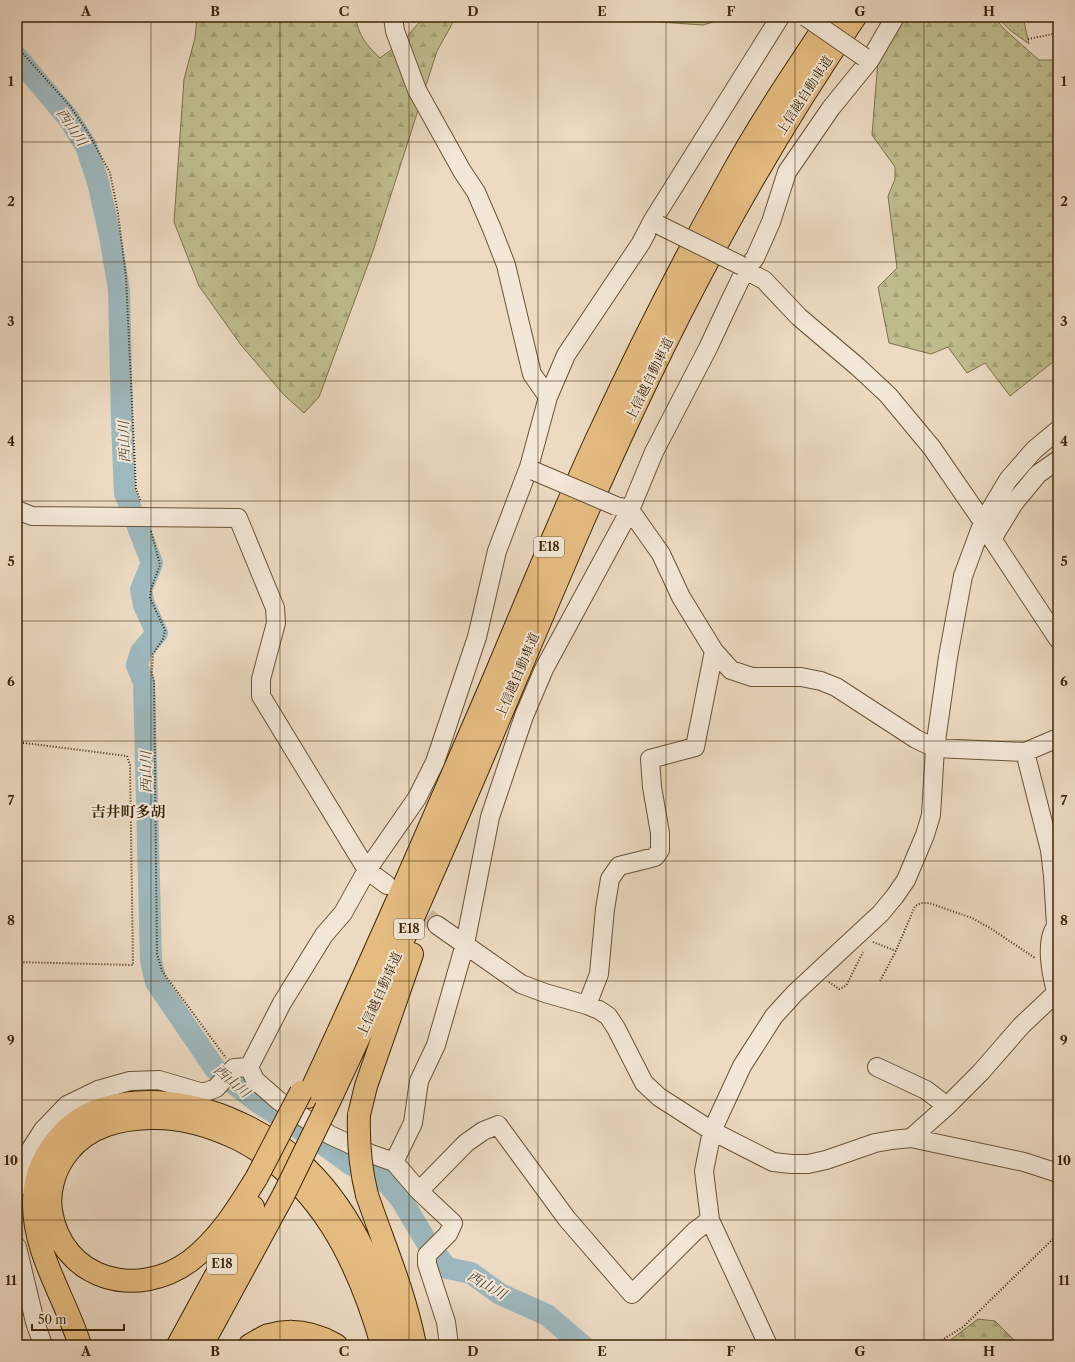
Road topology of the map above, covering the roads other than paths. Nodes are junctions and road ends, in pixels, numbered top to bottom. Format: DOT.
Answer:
graph roads {
  1 [pos="393,17"];
  2 [pos="780,17"];
  3 [pos="806,17"];
  4 [pos="831,17"];
  5 [pos="855,17"];
  6 [pos="894,17"];
  7 [pos="867,59"];
  8 [pos="656,223"];
  9 [pos="744,268"];
  10 [pos="548,397"];
  11 [pos="1058,430"];
  12 [pos="1058,460"];
  13 [pos="532,469"];
  14 [pos="623,508"];
  15 [pos="17,510"];
  16 [pos="983,522"];
  17 [pos="992,539"];
  18 [pos="1058,639"];
  19 [pos="714,651"];
  20 [pos="1058,738"];
  21 [pos="486,748"];
  22 [pos="935,748"];
  23 [pos="1026,752"];
  24 [pos="367,870"];
  25 [pos="387,885"];
  26 [pos="1057,924"];
  27 [pos="437,925"];
  28 [pos="465,944"];
  29 [pos="1057,995"];
  30 [pos="586,1005"];
  31 [pos="877,1067"];
  32 [pos="242,1068"];
  33 [pos="947,1106"];
  34 [pos="712,1131"];
  35 [pos="911,1138"];
  36 [pos="394,1162"];
  37 [pos="1058,1173"];
  38 [pos="261,1180"];
  39 [pos="17,1188"];
  40 [pos="419,1191"];
  41 [pos="710,1220"];
  42 [pos="17,1247"];
  43 [pos="44,1345"];
  44 [pos="80,1345"];
  45 [pos="178,1345"];
  46 [pos="202,1345"];
  47 [pos="250,1345"];
  48 [pos="336,1345"];
  49 [pos="382,1345"];
  50 [pos="398,1345"];
  51 [pos="415,1345"];
  52 [pos="449,1345"];
  53 [pos="768,1345"];
  1 -- 10 [label="street"];
  2 -- 8 [label="street"];
  3 -- 7 [label="street, bridge"];
  4 -- 38 [label="highway, 上信越自動車道 / E18"];
  5 -- 21 [label="highway, 上信越自動車道 / E18"];
  6 -- 7 [label="street"];
  7 -- 9 [label="street"];
  8 -- 9 [label="street, bridge"];
  8 -- 10 [label="street"];
  9 -- 14 [label="street"];
  9 -- 16 [label="street"];
  10 -- 13 [label="street"];
  11 -- 16 [label="street"];
  12 -- 17 [label="street"];
  13 -- 14 [label="street, bridge"];
  13 -- 24 [label="street"];
  14 -- 19 [label="street"];
  14 -- 28 [label="street"];
  15 -- 24 [label="street"];
  16 -- 17 [label="street"];
  16 -- 22 [label="street"];
  17 -- 18 [label="street"];
  19 -- 22 [label="street"];
  19 -- 30 [label="street"];
  20 -- 23 [label="street"];
  21 -- 46 [label="highway, 上信越自動車道 / E18, bridge"];
  21 -- 51 [label="highway, bridge"];
  22 -- 23 [label="street"];
  22 -- 34 [label="street"];
  23 -- 26 [label="street"];
  24 -- 25 [label="street"];
  24 -- 32 [label="street"];
  26 -- 29 [label="street"];
  27 -- 28 [label="street"];
  28 -- 30 [label="street"];
  28 -- 36 [label="street"];
  29 -- 33 [label="street"];
  30 -- 34 [label="street"];
  31 -- 33 [label="street"];
  32 -- 36 [label="street"];
  32 -- 39 [label="street"];
  33 -- 35 [label="street"];
  34 -- 35 [label="street"];
  34 -- 41 [label="street"];
  35 -- 37 [label="street"];
  36 -- 40 [label="street"];
  38 -- 45 [label="highway, 上信越自動車道 / E18"];
  38 -- 49 [label="highway"];
  40 -- 41 [label="street"];
  40 -- 52 [label="street"];
  41 -- 53 [label="street"];
  42 -- 43 [label="street"];
  44 -- 50 [label="highway"];
  47 -- 48 [label="highway"];
}
